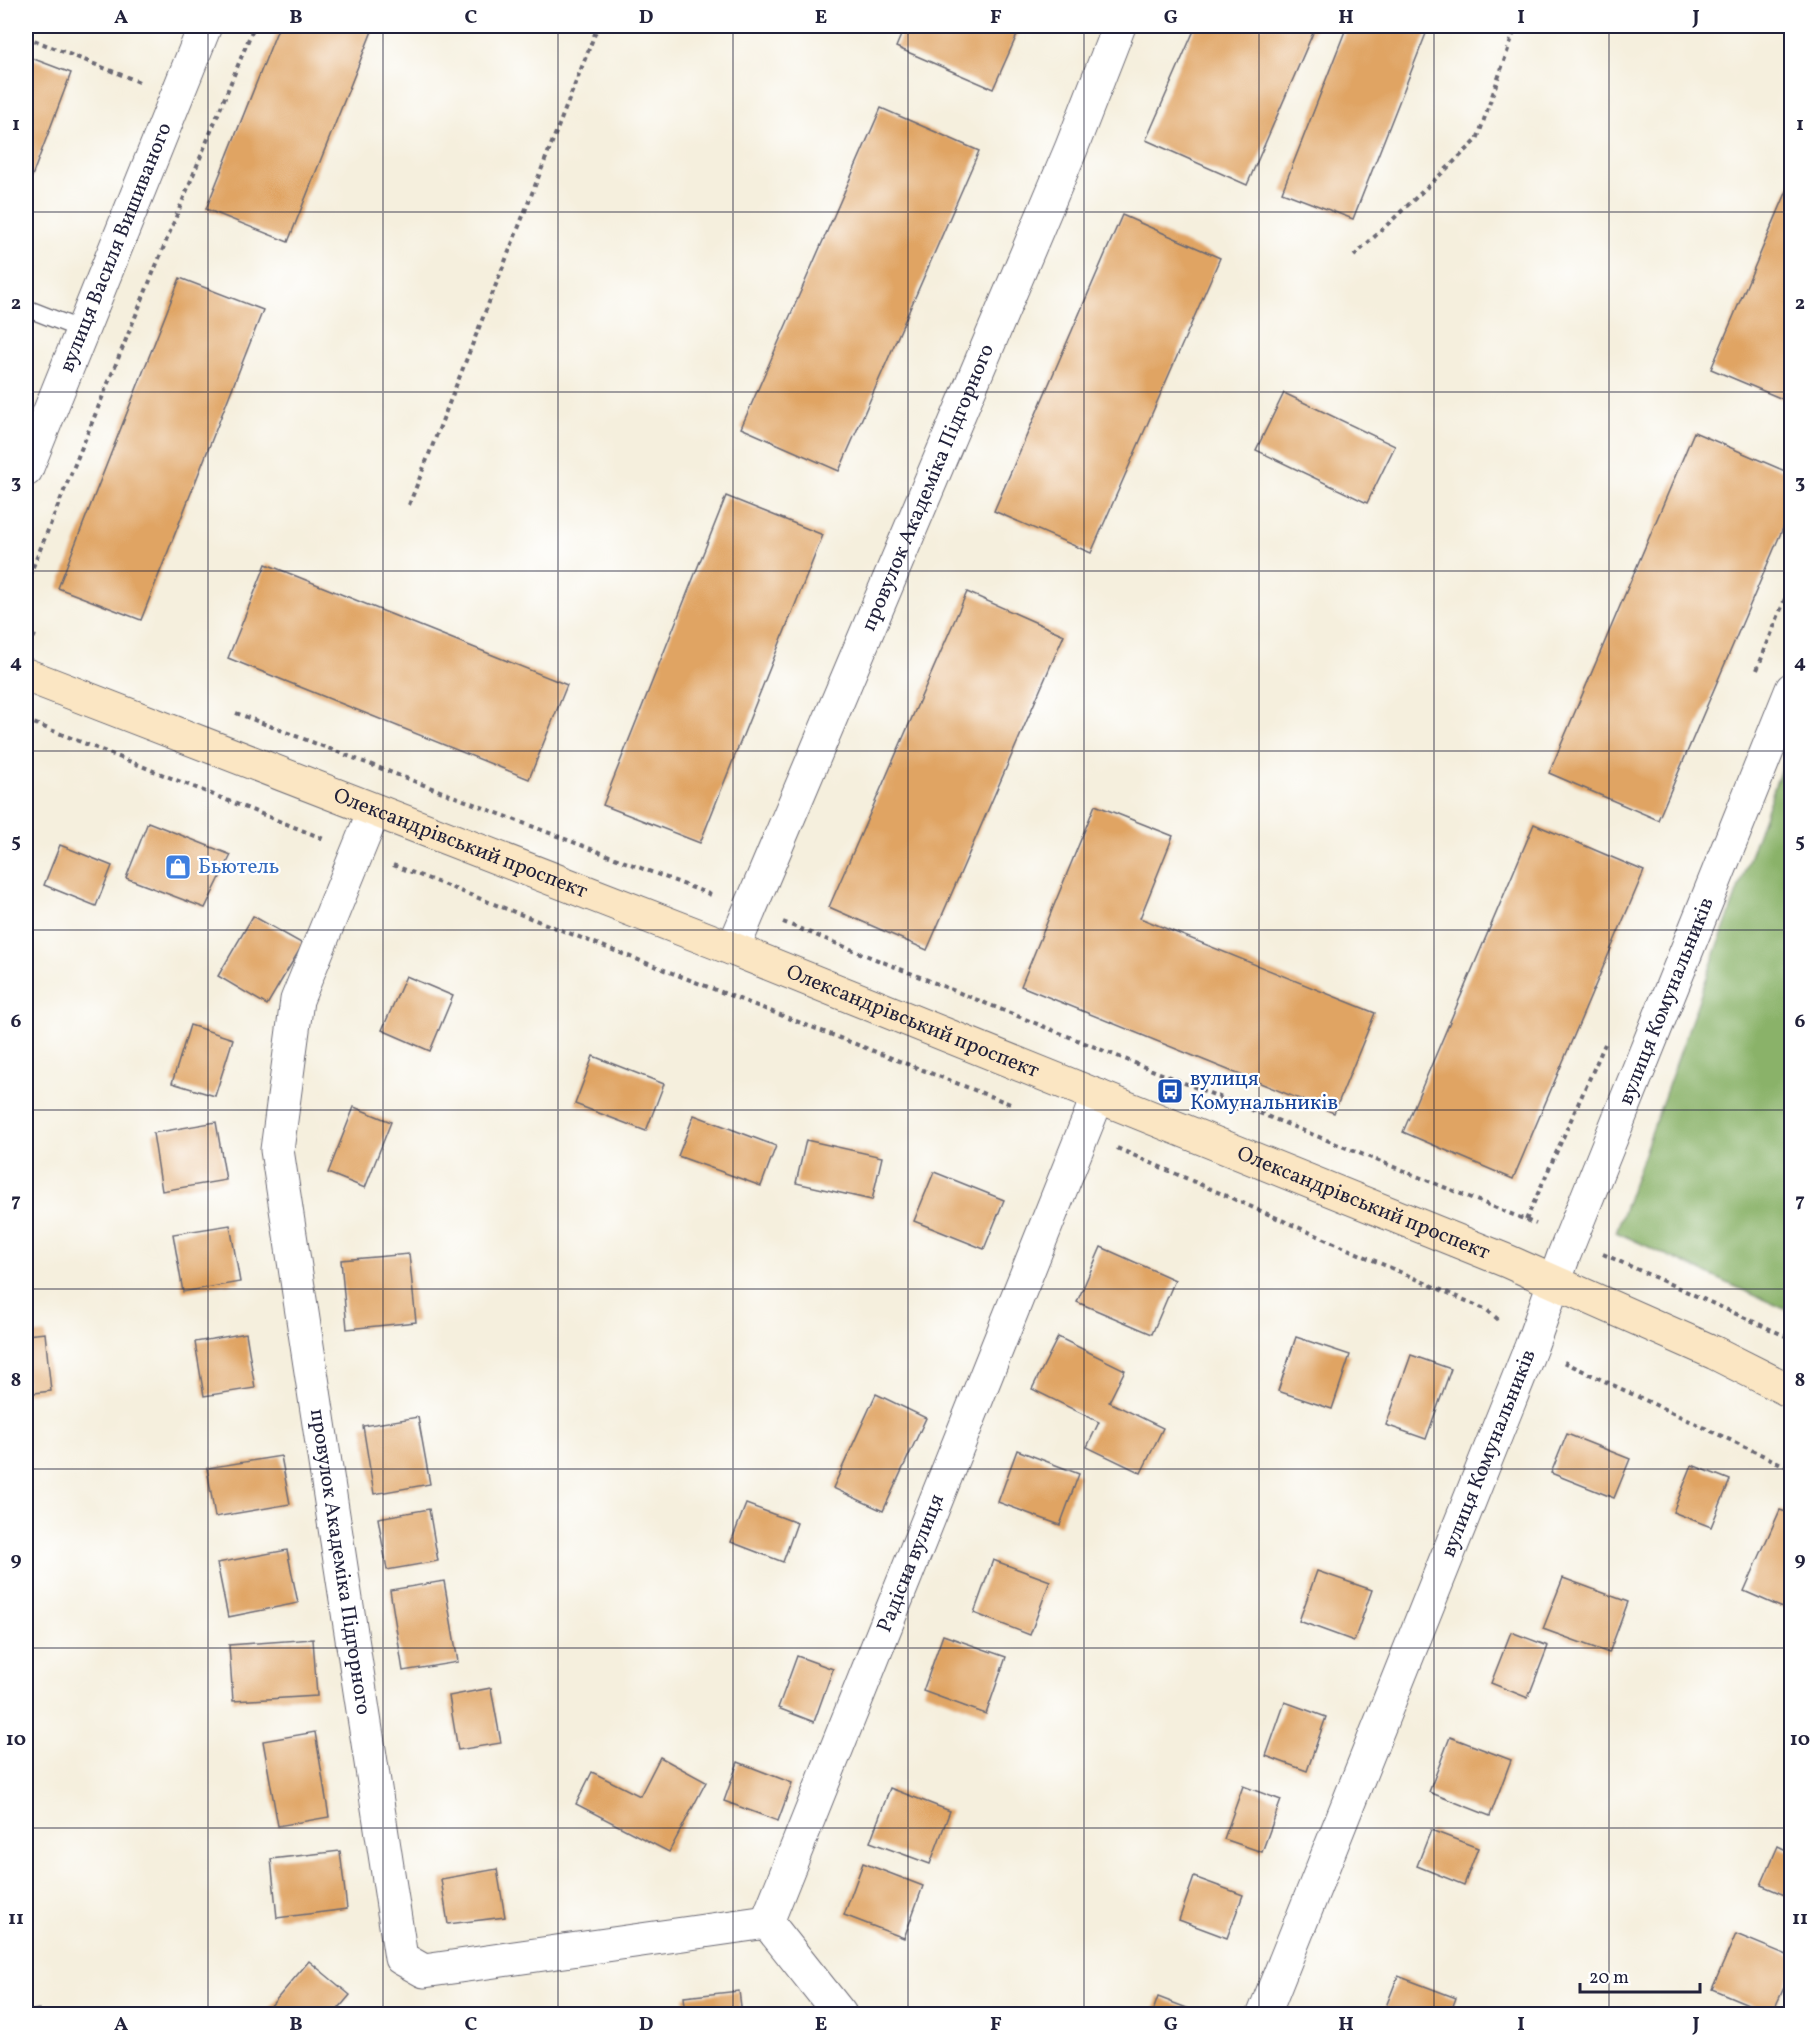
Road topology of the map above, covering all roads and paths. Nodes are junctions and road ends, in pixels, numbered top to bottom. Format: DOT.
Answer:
graph roads {
  1 [pos="206,26"];
  2 [pos="254,26"];
  3 [pos="598,26"];
  4 [pos="1119,26"];
  5 [pos="1516,26"];
  6 [pos="26,37"];
  7 [pos="177,96"];
  8 [pos="1354,256"];
  9 [pos="26,308"];
  10 [pos="82,330"];
  11 [pos="26,470"];
  12 [pos="409,505"];
  13 [pos="26,584"];
  14 [pos="26,675"];
  15 [pos="1791,689"];
  16 [pos="26,720"];
  17 [pos="1783,730"];
  18 [pos="374,811"];
  19 [pos="358,852"];
  20 [pos="733,948"];
  21 [pos="1098,1096"];
  22 [pos="1016,1107"];
  23 [pos="1083,1133"];
  24 [pos="1570,1239"];
  25 [pos="1554,1280"];
  26 [pos="1487,1311"];
  27 [pos="1791,1339"];
  28 [pos="1531,1347"];
  29 [pos="1791,1392"];
  30 [pos="1791,1469"];
  31 [pos="767,1922"];
  32 [pos="840,2014"];
  33 [pos="1264,2014"];
  1 -- 7 [label="street, вулиця Василя Вишиваного"];
  2 -- 13 [label="path"];
  3 -- 12 [label="path"];
  4 -- 20 [label="street, провулок Академіка Підгорного"];
  5 -- 8 [label="path"];
  6 -- 7 [label="path"];
  7 -- 10 [label="street, вулиця Василя Вишиваного"];
  9 -- 10 [label="lane"];
  10 -- 11 [label="street, вулиця Василя Вишиваного"];
  14 -- 18 [label="main road, Олександрівський проспект"];
  15 -- 17 [label="street, вулиця Комунальників"];
  16 -- 19 [label="path"];
  17 -- 24 [label="street, вулиця Комунальників"];
  18 -- 19 [label="street, провулок Академіка Підгорного"];
  18 -- 20 [label="main road, Олександрівський проспект"];
  19 -- 22 [label="path"];
  19 -- 31 [label="street, провулок Академіка Підгорного"];
  20 -- 21 [label="main road, Олександрівський проспект"];
  21 -- 23 [label="street, Радісна вулиця"];
  21 -- 25 [label="main road, Олександрівський проспект"];
  23 -- 26 [label="path"];
  23 -- 31 [label="street, Радісна вулиця"];
  24 -- 25 [label="street, вулиця Комунальників"];
  24 -- 27 [label="path"];
  25 -- 28 [label="street, вулиця Комунальників"];
  25 -- 29 [label="main road, Олександрівський проспект"];
  28 -- 30 [label="path"];
  28 -- 33 [label="street, вулиця Комунальників"];
  31 -- 32 [label="street"];
}
